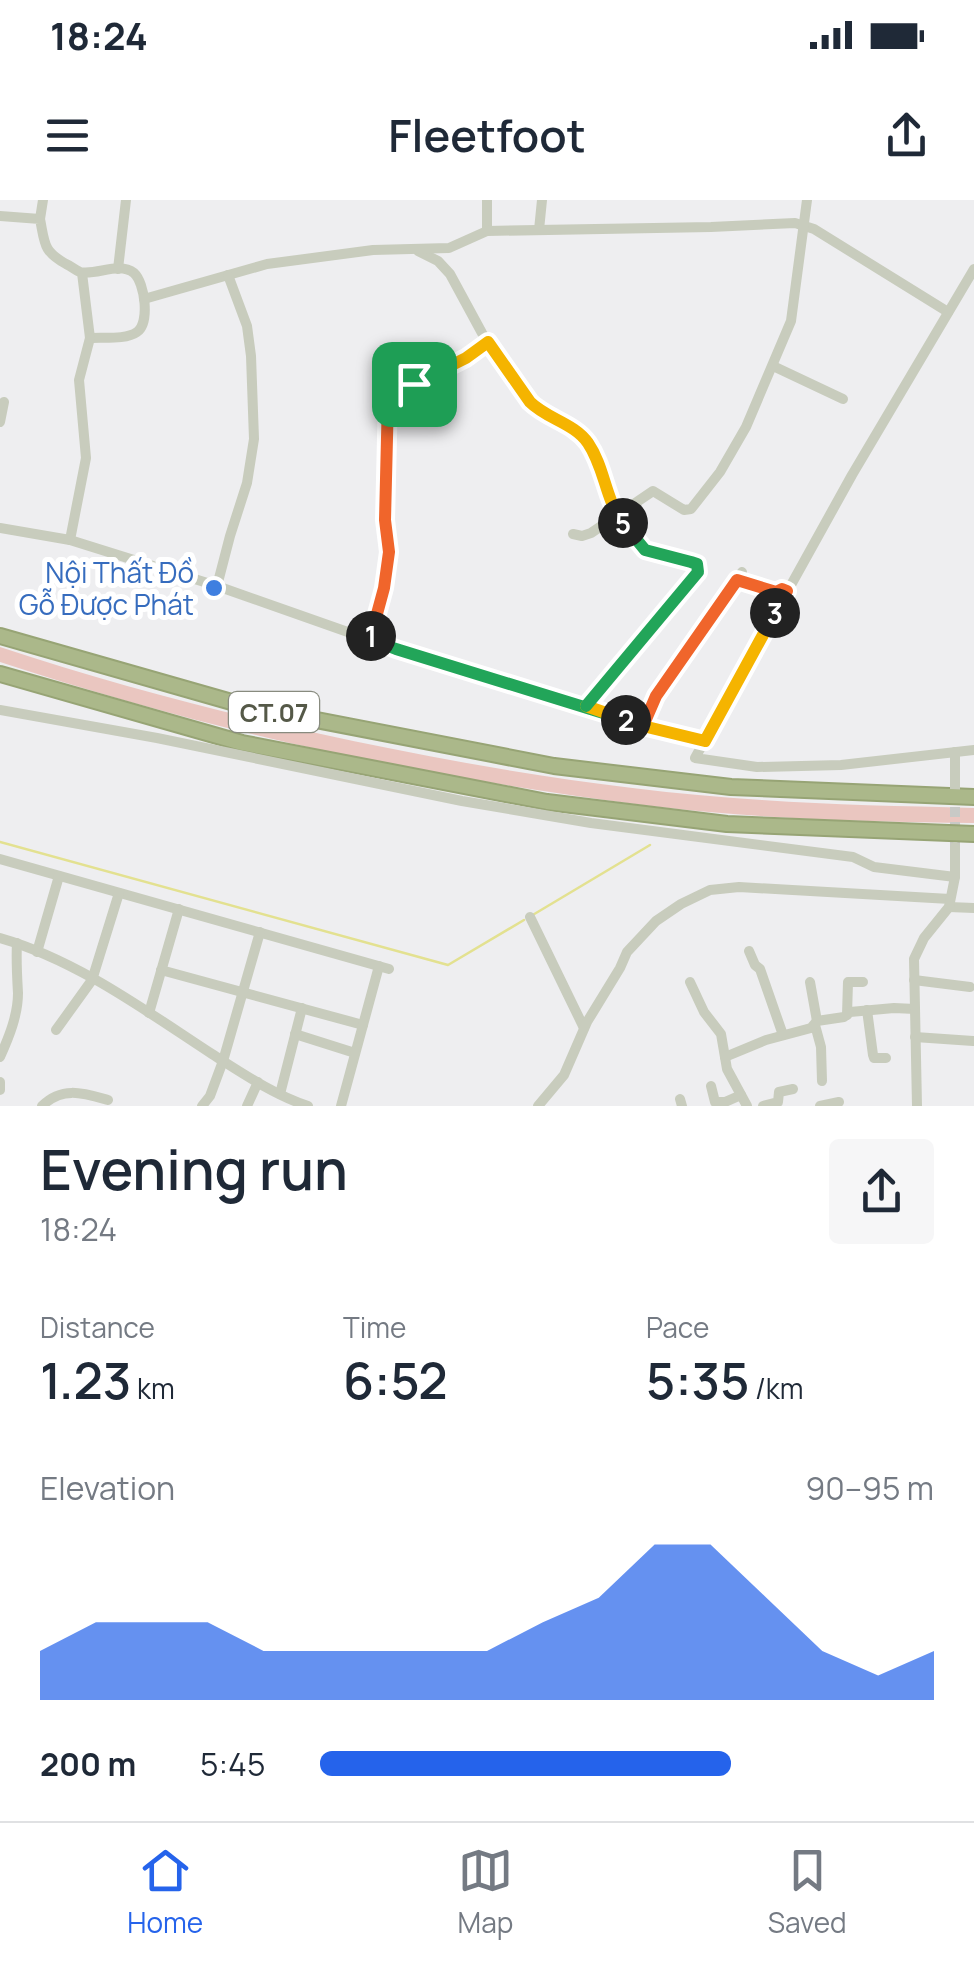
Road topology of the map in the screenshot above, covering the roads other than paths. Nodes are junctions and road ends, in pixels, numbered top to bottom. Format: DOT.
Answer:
graph roads {
  1 [pos="43,200"];
  2 [pos="126,200"];
  3 [pos="487,200"];
  4 [pos="542,200"];
  5 [pos="807,200"];
  6 [pos="0,216"];
  7 [pos="40,219"];
  8 [pos="803,224"];
  9 [pos="539,230"];
  10 [pos="487,231"];
  11 [pos="415,250"];
  12 [pos="118,269"];
  13 [pos="974,269"];
  14 [pos="82,273"];
  15 [pos="228,276"];
  16 [pos="144,299"];
  17 [pos="948,312"];
  18 [pos="90,338"];
  19 [pos="488,342"];
  20 [pos="772,366"];
  21 [pos="843,399"];
  22 [pos="4,402"];
  23 [pos="0,422"];
  24 [pos="618,516"];
  25 [pos="0,528"];
  26 [pos="572,534"];
  27 [pos="70,540"];
  28 [pos="217,586"];
  29 [pos="787,591"];
  30 [pos="0,636"];
  31 [pos="370,639"];
  32 [pos="0,674"];
  33 [pos="585,707"];
  34 [pos="0,710"];
  35 [pos="643,726"];
  36 [pos="705,741"];
  37 [pos="974,750"];
  38 [pos="956,752"];
  39 [pos="955,795"];
  40 [pos="974,797"];
  41 [pos="974,834"];
  42 [pos="955,847"];
  43 [pos="0,859"];
  44 [pos="59,876"];
  45 [pos="955,877"];
  46 [pos="119,892"];
  47 [pos="949,903"];
  48 [pos="974,908"];
  49 [pos="178,909"];
  50 [pos="530,916"];
  51 [pos="260,932"];
  52 [pos="0,938"];
  53 [pos="18,943"];
  54 [pos="37,952"];
  55 [pos="750,952"];
  56 [pos="162,970"];
  57 [pos="92,980"];
  58 [pos="914,980"];
  59 [pos="690,982"];
  60 [pos="810,982"];
  61 [pos="863,982"];
  62 [pos="970,987"];
  63 [pos="243,992"];
  64 [pos="302,1008"];
  65 [pos="915,1009"];
  66 [pos="867,1010"];
  67 [pos="149,1014"];
  68 [pos="847,1015"];
  69 [pos="816,1023"];
  70 [pos="363,1025"];
  71 [pos="584,1028"];
  72 [pos="56,1030"];
  73 [pos="295,1034"];
  74 [pos="783,1036"];
  75 [pos="916,1037"];
  76 [pos="973,1042"];
  77 [pos="355,1053"];
  78 [pos="0,1057"];
  79 [pos="725,1057"];
  80 [pos="886,1058"];
  81 [pos="223,1060"];
  82 [pos="822,1081"];
  83 [pos="0,1082"];
  84 [pos="258,1082"];
  85 [pos="710,1086"];
  86 [pos="793,1089"];
  87 [pos="0,1090"];
  88 [pos="280,1094"];
  89 [pos="108,1100"];
  90 [pos="744,1101"];
  91 [pos="839,1102"];
  92 [pos="42,1106"];
  93 [pos="202,1106"];
  94 [pos="247,1106"];
  95 [pos="308,1106"];
  96 [pos="341,1106"];
  97 [pos="538,1106"];
  98 [pos="763,1106"];
  99 [pos="820,1106"];
  100 [pos="917,1106"];
  1 -- 7 [label="street"];
  2 -- 12 [label="street"];
  3 -- 10 [label="street"];
  4 -- 9 [label="street"];
  5 -- 8 [label="street"];
  6 -- 7 [label="street"];
  7 -- 14 [label="street"];
  8 -- 9 [label="street"];
  8 -- 17 [label="street"];
  8 -- 20 [label="street"];
  9 -- 10 [label="street"];
  10 -- 11 [label="street"];
  11 -- 15 [label="street"];
  11 -- 19 [label="street"];
  12 -- 14 [label="street"];
  12 -- 16 [label="street"];
  13 -- 17 [label="street"];
  14 -- 18 [label="street"];
  15 -- 16 [label="street"];
  15 -- 28 [label="street"];
  16 -- 18 [label="street"];
  17 -- 29 [label="street"];
  18 -- 27 [label="street"];
  19 -- 24 [label="street"];
  19 -- 31 [label="street"];
  20 -- 21 [label="street"];
  20 -- 24 [label="street"];
  22 -- 23 [label="street"];
  24 -- 26 [label="street"];
  24 -- 33 [label="street"];
  25 -- 27 [label="street"];
  27 -- 28 [label="street"];
  28 -- 31 [label="street"];
  29 -- 35 [label="street"];
  29 -- 36 [label="street"];
  30 -- 40 [label="highway, CT.07"];
  31 -- 33 [label="street"];
  32 -- 41 [label="highway, CT.07"];
  33 -- 35 [label="street"];
  34 -- 45 [label="street"];
  35 -- 36 [label="street"];
  36 -- 38 [label="street"];
  37 -- 38 [label="street"];
  38 -- 39 [label="street"];
  42 -- 45 [label="street"];
  43 -- 44 [label="street"];
  44 -- 46 [label="street"];
  44 -- 54 [label="street"];
  45 -- 47 [label="street"];
  46 -- 49 [label="street"];
  46 -- 57 [label="street"];
  47 -- 48 [label="street"];
  47 -- 58 [label="street"];
  47 -- 71 [label="street"];
  49 -- 51 [label="street"];
  49 -- 56 [label="street"];
  50 -- 71 [label="street"];
  51 -- 63 [label="street"];
  51 -- 70 [label="street"];
  52 -- 53 [label="street"];
  53 -- 54 [label="street"];
  53 -- 78 [label="street"];
  54 -- 57 [label="street"];
  55 -- 74 [label="street"];
  56 -- 63 [label="street"];
  56 -- 67 [label="street"];
  57 -- 67 [label="street"];
  57 -- 72 [label="street"];
  58 -- 62 [label="street"];
  58 -- 65 [label="street"];
  59 -- 79 [label="street"];
  60 -- 69 [label="street"];
  61 -- 68 [label="street"];
  63 -- 64 [label="street"];
  63 -- 81 [label="street"];
  64 -- 70 [label="street"];
  64 -- 73 [label="street"];
  65 -- 66 [label="street"];
  65 -- 75 [label="street"];
  66 -- 68 [label="street"];
  66 -- 80 [label="street"];
  67 -- 81 [label="street"];
  68 -- 69 [label="street"];
  69 -- 74 [label="street"];
  69 -- 82 [label="street"];
  70 -- 77 [label="street"];
  71 -- 97 [label="street"];
  73 -- 77 [label="street"];
  73 -- 88 [label="street"];
  74 -- 79 [label="street"];
  75 -- 76 [label="street"];
  75 -- 100 [label="street"];
  77 -- 96 [label="street"];
  79 -- 90 [label="street"];
  81 -- 84 [label="street"];
  81 -- 93 [label="street"];
  83 -- 87 [label="street"];
  84 -- 88 [label="street"];
  84 -- 94 [label="street"];
  85 -- 90 [label="street"];
  86 -- 98 [label="street"];
  88 -- 95 [label="street"];
  89 -- 92 [label="street"];
  91 -- 99 [label="street"];
}
